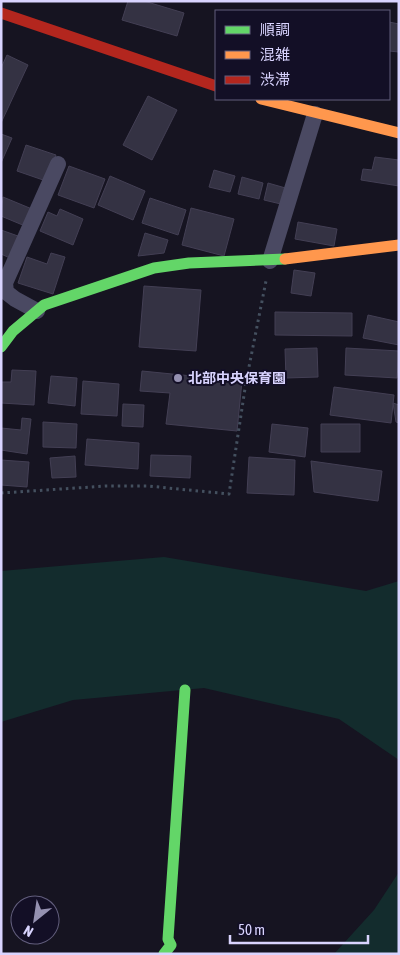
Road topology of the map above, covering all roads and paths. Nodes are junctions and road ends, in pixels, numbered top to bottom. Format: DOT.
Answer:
graph roads {
  1 [pos="4,1"];
  2 [pos="1,10"];
  3 [pos="1,13"];
  4 [pos="215,86"];
  5 [pos="265,100"];
  6 [pos="315,114"];
  7 [pos="399,132"];
  8 [pos="58,164"];
  9 [pos="399,245"];
  10 [pos="270,261"];
  11 [pos="37,311"];
  12 [pos="1,347"];
  13 [pos="1,492"];
  14 [pos="185,690"];
  15 [pos="164,954"];
  1 -- 2 [label="street"];
  3 -- 4 [label="street"];
  5 -- 6 [label="street"];
  6 -- 7 [label="street"];
  6 -- 10 [label="street"];
  8 -- 11 [label="street"];
  9 -- 10 [label="street"];
  10 -- 11 [label="street"];
  10 -- 13 [label="path"];
  11 -- 12 [label="street"];
  14 -- 15 [label="street"];
}
